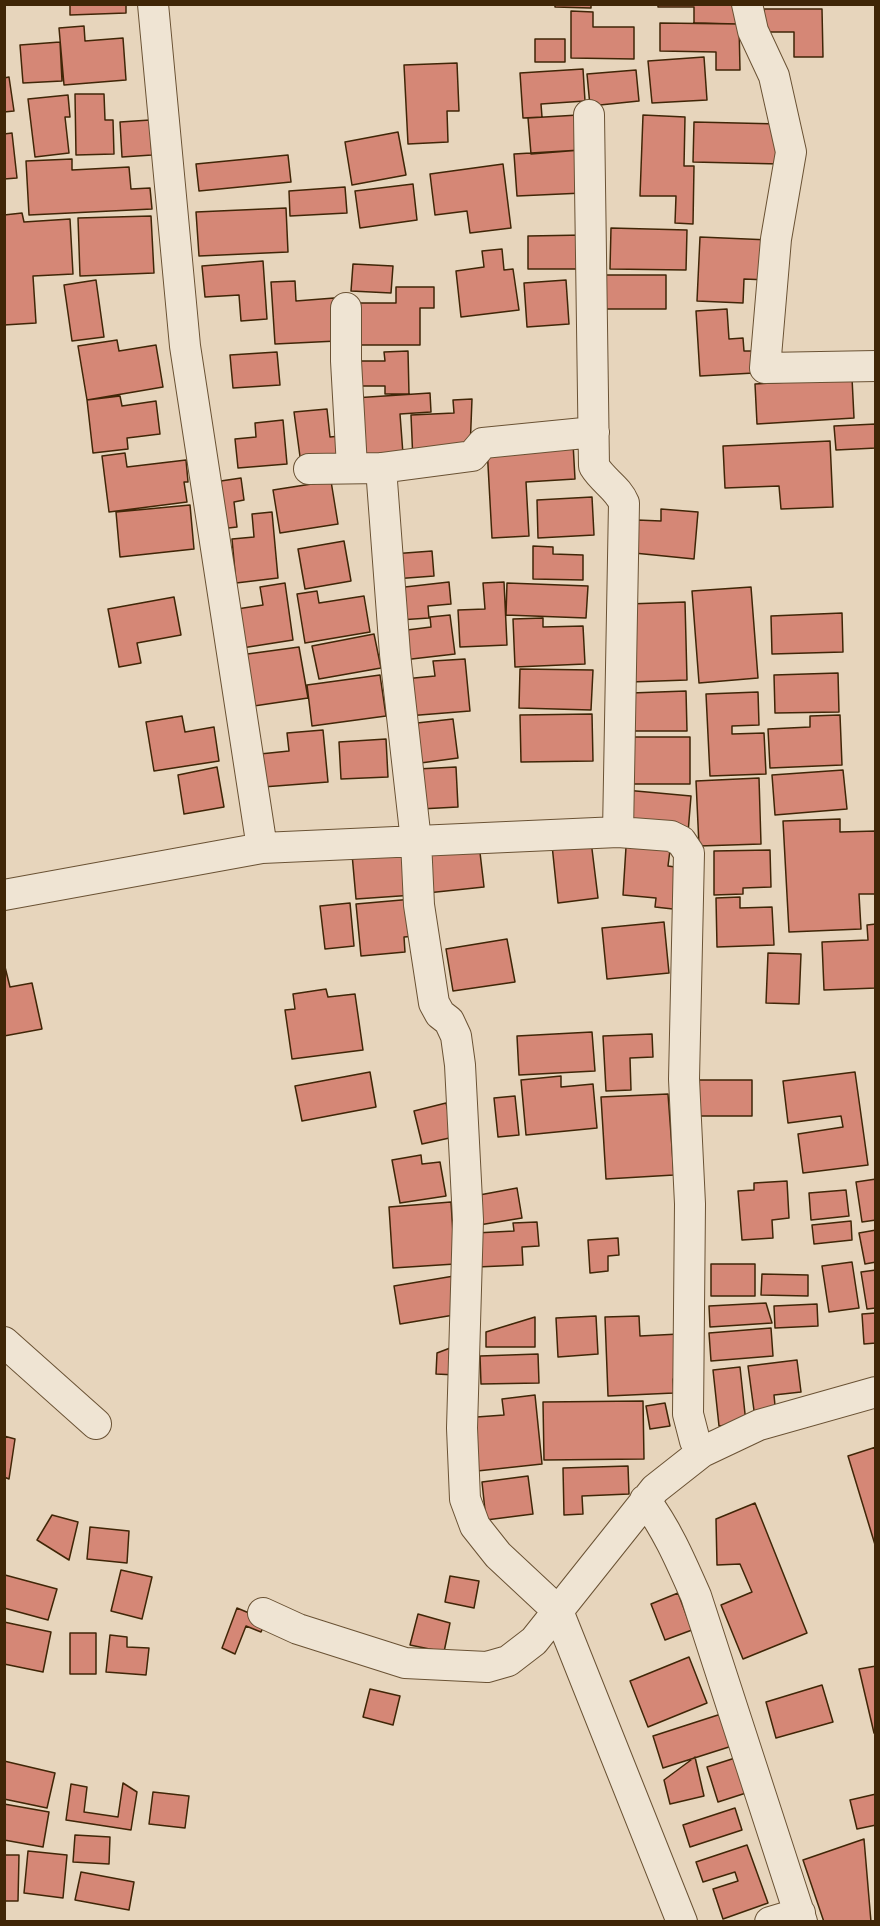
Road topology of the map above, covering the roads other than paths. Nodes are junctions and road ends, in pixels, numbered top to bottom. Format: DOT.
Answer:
graph roads {
  1 [pos="153,4"];
  2 [pos="747,4"];
  3 [pos="589,115"];
  4 [pos="346,308"];
  5 [pos="876,366"];
  6 [pos="594,432"];
  7 [pos="352,466"];
  8 [pos="381,468"];
  9 [pos="309,469"];
  10 [pos="618,832"];
  11 [pos="416,841"];
  12 [pos="262,848"];
  13 [pos="4,895"];
  14 [pos="4,1342"];
  15 [pos="876,1392"];
  16 [pos="96,1424"];
  17 [pos="702,1452"];
  18 [pos="651,1508"];
  19 [pos="262,1613"];
  20 [pos="562,1620"];
  21 [pos="801,1917"];
  22 [pos="682,1922"];
  23 [pos="770,1922"];
  1 -- 12 [label="street"];
  2 -- 5 [label="street"];
  3 -- 6 [label="street"];
  4 -- 7 [label="street"];
  6 -- 8 [label="street"];
  6 -- 10 [label="street"];
  7 -- 8 [label="street"];
  7 -- 9 [label="street"];
  8 -- 11 [label="street"];
  10 -- 11 [label="street"];
  10 -- 17 [label="street"];
  11 -- 12 [label="street"];
  11 -- 20 [label="street"];
  12 -- 13 [label="street"];
  14 -- 16 [label="street"];
  15 -- 17 [label="street"];
  17 -- 18 [label="street"];
  18 -- 20 [label="street"];
  18 -- 21 [label="street"];
  19 -- 20 [label="street"];
  20 -- 22 [label="street"];
  21 -- 23 [label="street"];
}
